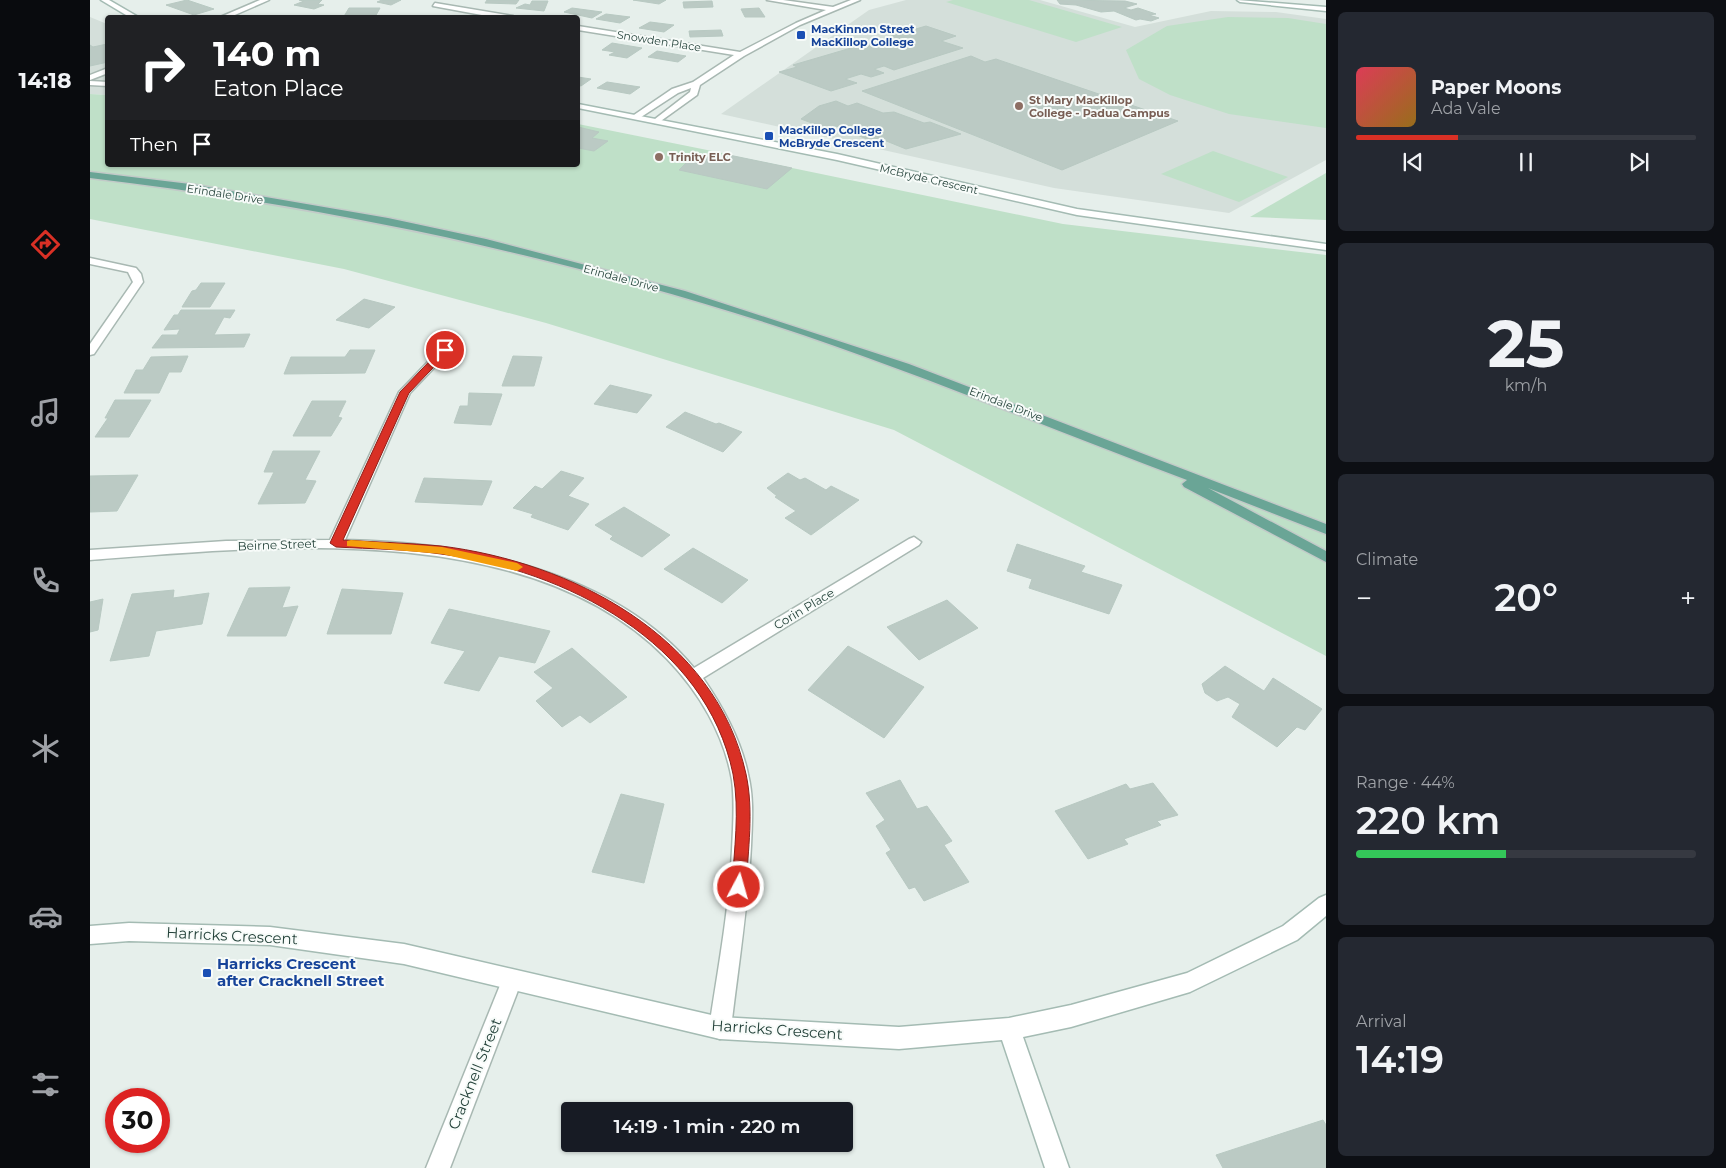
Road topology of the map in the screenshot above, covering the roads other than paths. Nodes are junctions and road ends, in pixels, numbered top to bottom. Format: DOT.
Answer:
graph roads {
  1 [pos="104,0"];
  2 [pos="266,0"];
  3 [pos="770,0"];
  4 [pos="857,0"];
  5 [pos="1240,0"];
  6 [pos="435,5"];
  7 [pos="833,9"];
  8 [pos="1326,9"];
  9 [pos="131,15"];
  10 [pos="228,15"];
  11 [pos="495,15"];
  12 [pos="580,28"];
  13 [pos="741,54"];
  14 [pos="105,71"];
  15 [pos="90,78"];
  16 [pos="90,83"];
  17 [pos="105,84"];
  18 [pos="696,84"];
  19 [pos="580,106"];
  20 [pos="636,117"];
  21 [pos="658,121"];
  22 [pos="90,175"];
  23 [pos="1283,240"];
  24 [pos="1326,240"];
  25 [pos="1326,247"];
  26 [pos="90,261"];
  27 [pos="445,350"];
  28 [pos="90,352"];
  29 [pos="1132,455"];
  30 [pos="1326,529"];
  31 [pos="914,542"];
  32 [pos="336,543"];
  33 [pos="90,555"];
  34 [pos="1326,557"];
  35 [pos="694,676"];
  36 [pos="1326,904"];
  37 [pos="90,935"];
  38 [pos="512,980"];
  39 [pos="720,1028"];
  40 [pos="1009,1029"];
  41 [pos="438,1168"];
  42 [pos="1057,1168"];
  1 -- 9 [label="street"];
  2 -- 10 [label="street"];
  3 -- 7 [label="street"];
  4 -- 7 [label="street"];
  5 -- 8 [label="street"];
  6 -- 11 [label="street"];
  7 -- 13 [label="street"];
  12 -- 13 [label="street, Snowden Place"];
  13 -- 18 [label="street"];
  14 -- 15 [label="street"];
  16 -- 17 [label="street"];
  18 -- 20 [label="street"];
  18 -- 21 [label="street"];
  19 -- 20 [label="street, McBryde Crescent"];
  20 -- 21 [label="street, McBryde Crescent"];
  21 -- 23 [label="street, McBryde Crescent"];
  22 -- 29 [label="main road, Erindale Drive"];
  23 -- 24 [label="street, McBryde Crescent"];
  23 -- 25 [label="street, McBryde Crescent"];
  26 -- 28 [label="street"];
  27 -- 32 [label="street"];
  29 -- 30 [label="main road, Erindale Drive"];
  29 -- 34 [label="main road, Erindale Drive"];
  31 -- 35 [label="street, Corin Place"];
  32 -- 33 [label="street, Beirne Street"];
  32 -- 35 [label="street, Beirne Street"];
  35 -- 39 [label="street, Beirne Street"];
  36 -- 40 [label="street, Harricks Crescent"];
  37 -- 38 [label="street, Harricks Crescent"];
  38 -- 39 [label="street, Harricks Crescent"];
  38 -- 41 [label="street, Cracknell Street"];
  39 -- 40 [label="street, Harricks Crescent"];
  40 -- 42 [label="street"];
}
